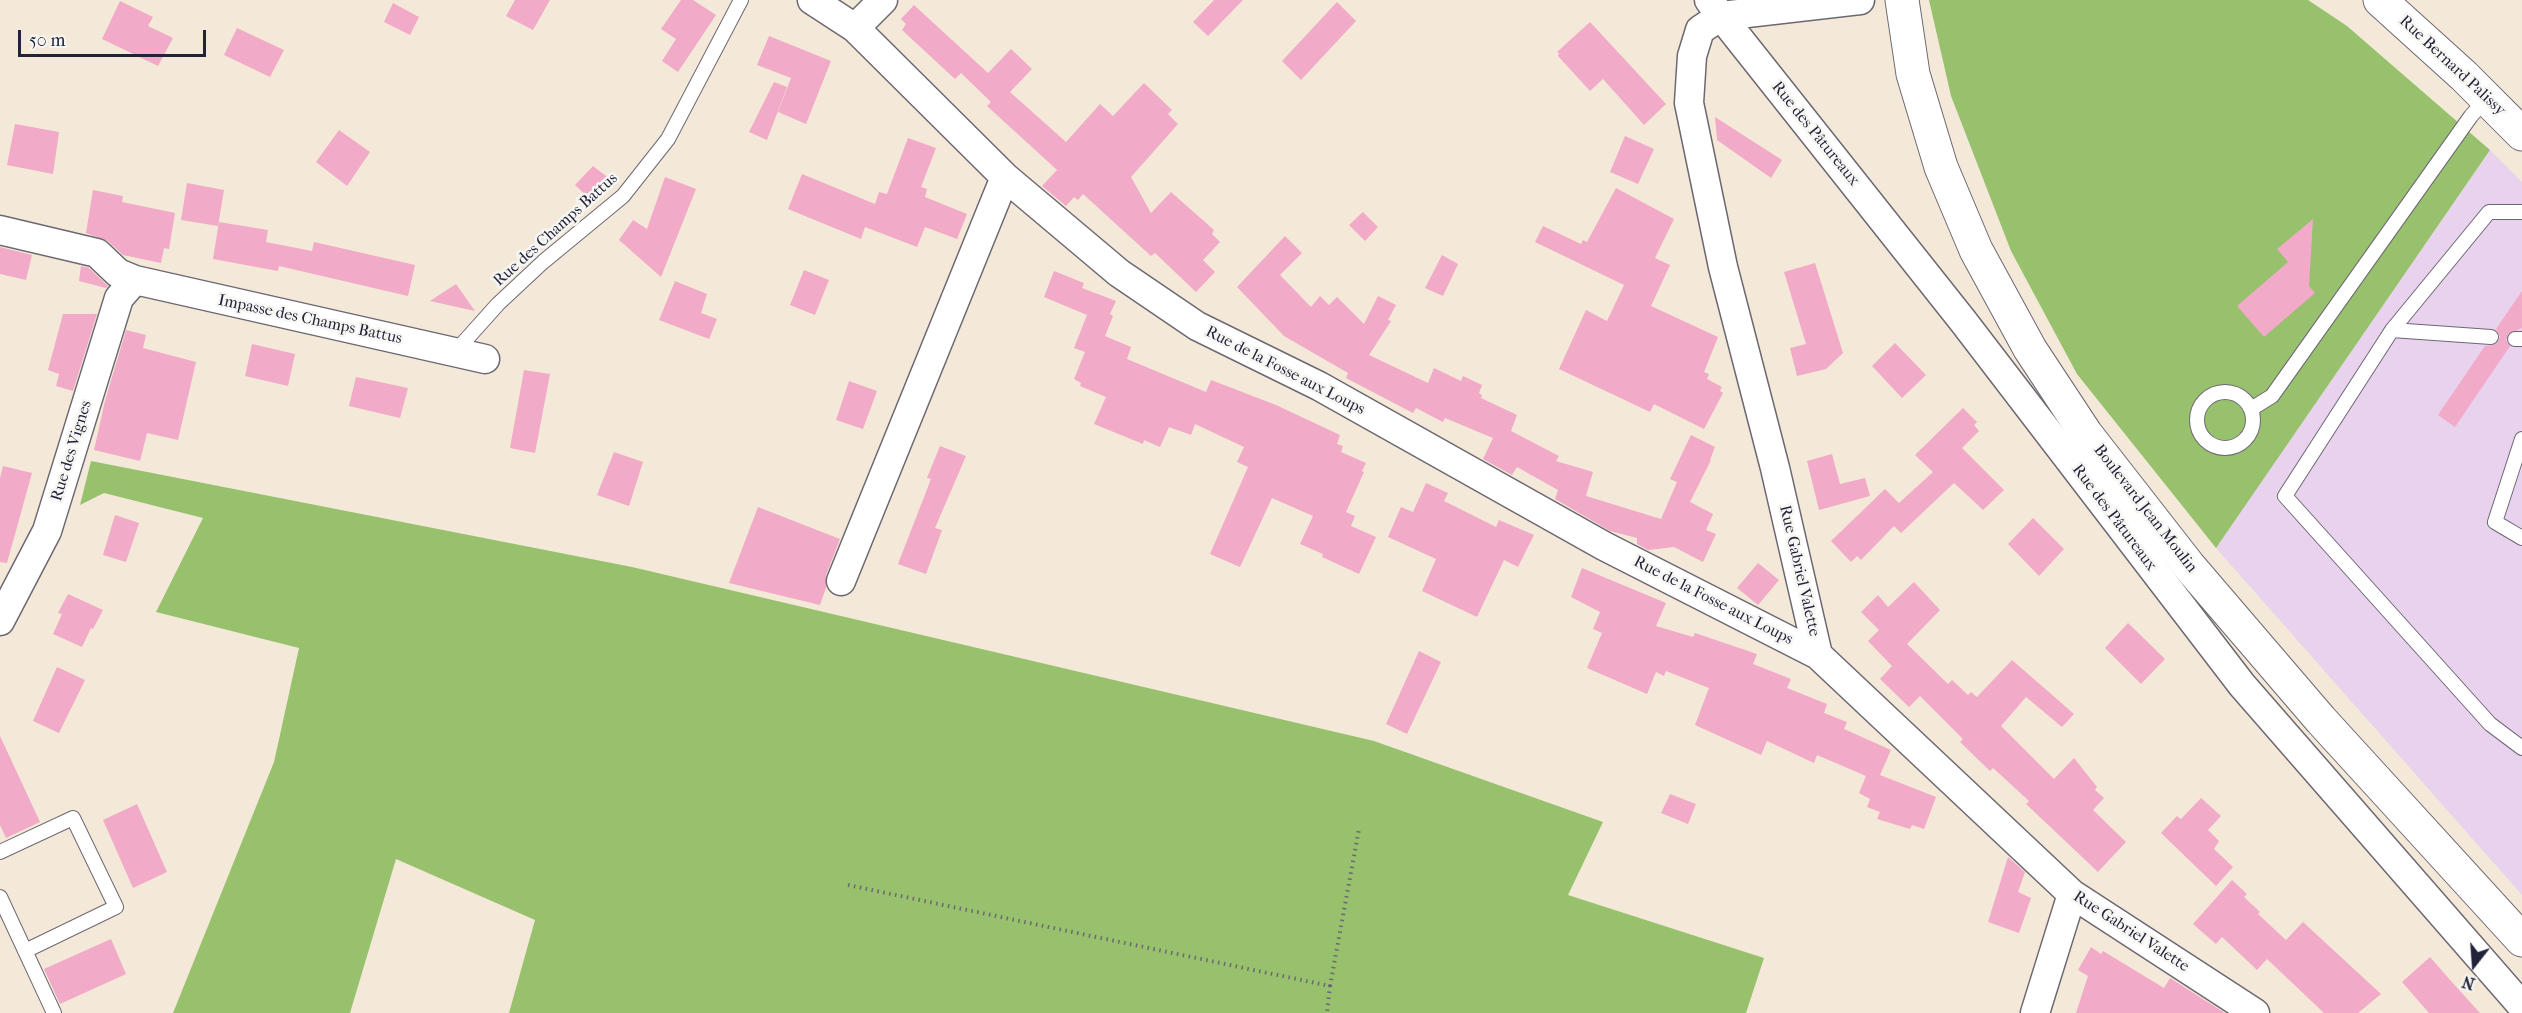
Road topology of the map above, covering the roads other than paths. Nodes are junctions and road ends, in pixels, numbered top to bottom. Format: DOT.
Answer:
graph roads {
  1 [pos="741,0"];
  2 [pos="812,0"];
  3 [pos="883,0"];
  4 [pos="1860,0"];
  5 [pos="1902,0"];
  6 [pos="2380,0"];
  7 [pos="1715,8"];
  8 [pos="855,28"];
  9 [pos="2487,98"];
  10 [pos="2522,134"];
  11 [pos="1005,177"];
  12 [pos="2522,212"];
  13 [pos="0,230"];
  14 [pos="135,280"];
  15 [pos="2392,330"];
  16 [pos="2491,337"];
  17 [pos="455,352"];
  18 [pos="485,359"];
  19 [pos="2251,409"];
  20 [pos="2522,439"];
  21 [pos="2522,538"];
  22 [pos="842,581"];
  23 [pos="0,621"];
  24 [pos="1818,655"];
  25 [pos="2522,748"];
  26 [pos="0,852"];
  27 [pos="2072,894"];
  28 [pos="0,897"];
  29 [pos="2522,940"];
  30 [pos="25,951"];
  31 [pos="2522,1006"];
  32 [pos="54,1013"];
  33 [pos="2035,1013"];
  34 [pos="2255,1013"];
  1 -- 17 [label="lane, Rue des Champs Battus"];
  2 -- 8 [label="street, Rue de la Fosse aux Loups"];
  3 -- 8 [label="street"];
  4 -- 7 [label="street"];
  5 -- 29 [label="main road, Boulevard Jean Moulin"];
  6 -- 9 [label="main road, Rue Bernard Palissy"];
  7 -- 24 [label="street, Rue Gabriel Valette"];
  7 -- 31 [label="street, Rue des Pâtureaux"];
  8 -- 11 [label="street, Rue de la Fosse aux Loups"];
  9 -- 10 [label="main road, Rue Bernard Palissy"];
  9 -- 19 [label="lane"];
  11 -- 22 [label="street"];
  11 -- 24 [label="street, Rue de la Fosse aux Loups"];
  12 -- 15 [label="lane"];
  13 -- 14 [label="street, Impasse des Champs Battus"];
  14 -- 17 [label="street, Impasse des Champs Battus"];
  14 -- 23 [label="street, Rue des Vignes"];
  15 -- 16 [label="lane"];
  15 -- 25 [label="lane"];
  17 -- 18 [label="street, Impasse des Champs Battus"];
  19 -- 19 [label="lane"];
  20 -- 21 [label="lane"];
  24 -- 27 [label="street, Rue Gabriel Valette"];
  26 -- 30 [label="lane"];
  27 -- 33 [label="street"];
  27 -- 34 [label="street, Rue Gabriel Valette"];
  28 -- 30 [label="lane"];
  30 -- 32 [label="lane"];
}
